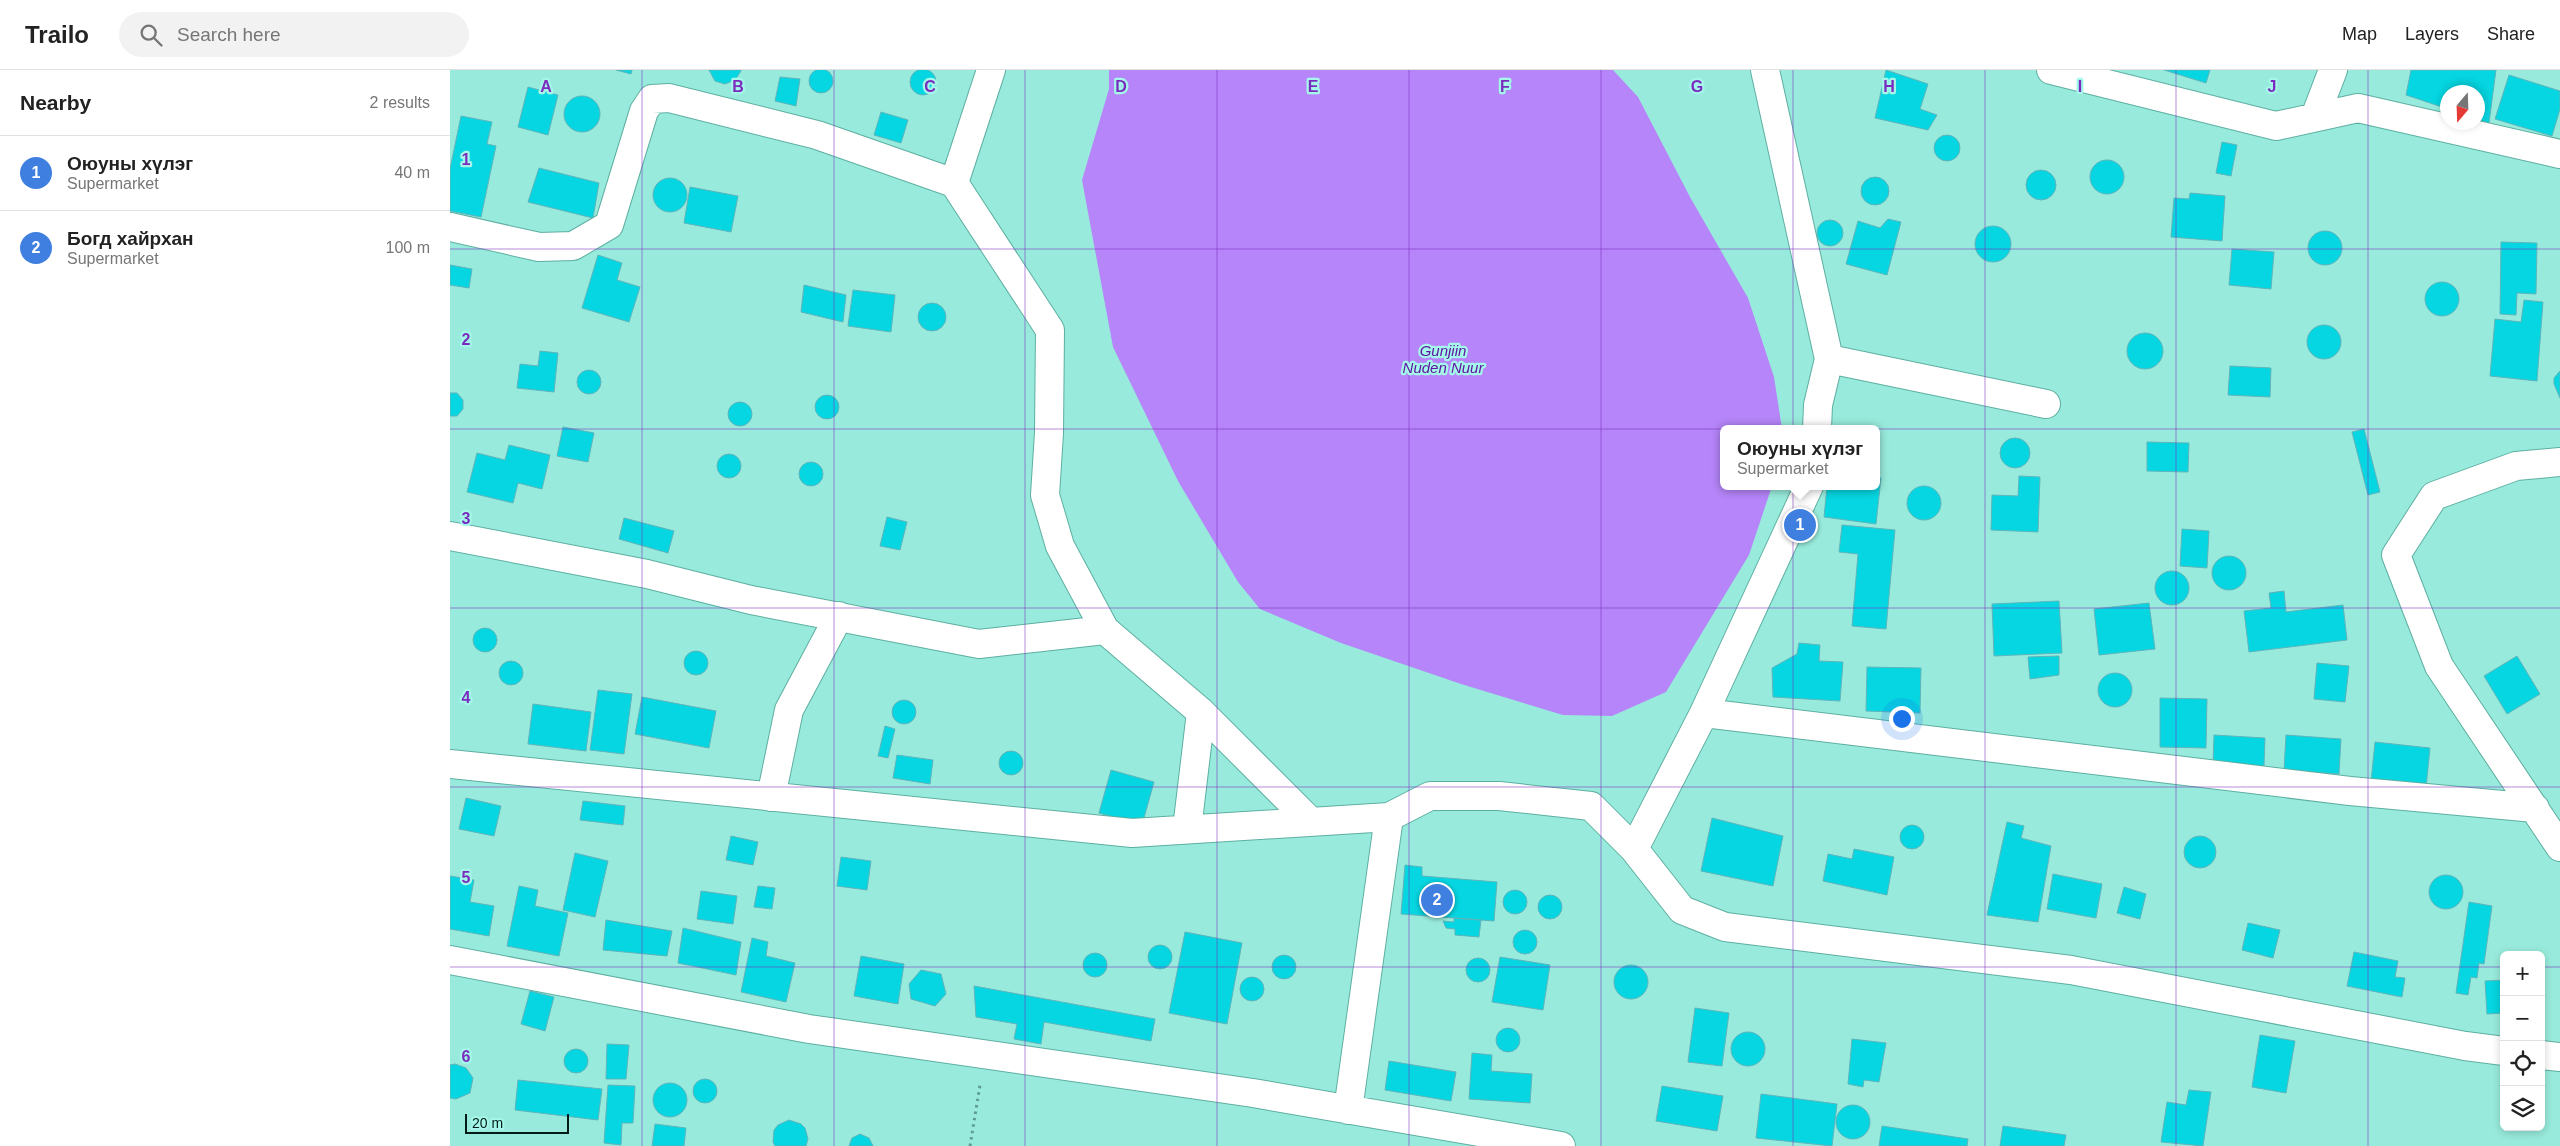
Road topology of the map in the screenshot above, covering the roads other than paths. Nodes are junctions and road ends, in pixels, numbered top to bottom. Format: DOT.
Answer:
graph roads {
  1 [pos="991,70"];
  2 [pos="1765,70"];
  3 [pos="2051,70"];
  4 [pos="2333,70"];
  5 [pos="2315,117"];
  6 [pos="2560,154"];
  7 [pos="954,182"];
  8 [pos="450,227"];
  9 [pos="1829,359"];
  10 [pos="2046,404"];
  11 [pos="1817,425"];
  12 [pos="2560,462"];
  13 [pos="1807,490"];
  14 [pos="450,536"];
  15 [pos="839,616"];
  16 [pos="1105,630"];
  17 [pos="1201,712"];
  18 [pos="1704,713"];
  19 [pos="450,764"];
  20 [pos="771,796"];
  21 [pos="2534,808"];
  22 [pos="1389,818"];
  23 [pos="1310,822"];
  24 [pos="1187,829"];
  25 [pos="2560,847"];
  26 [pos="1634,849"];
  27 [pos="450,960"];
  28 [pos="2500,1050"];
  29 [pos="2545,1055"];
  30 [pos="2560,1057"];
  31 [pos="1348,1110"];
  32 [pos="1561,1146"];
  1 -- 7 [label="street"];
  2 -- 9 [label="street"];
  3 -- 5 [label="street"];
  4 -- 5 [label="street"];
  5 -- 6 [label="street"];
  7 -- 8 [label="street"];
  7 -- 16 [label="street"];
  9 -- 10 [label="street"];
  9 -- 11 [label="street"];
  12 -- 21 [label="street"];
  13 -- 18 [label="street"];
  14 -- 15 [label="street"];
  15 -- 16 [label="street"];
  15 -- 20 [label="street"];
  16 -- 17 [label="street"];
  17 -- 23 [label="street"];
  17 -- 24 [label="street"];
  18 -- 21 [label="street"];
  18 -- 26 [label="street"];
  19 -- 20 [label="street"];
  20 -- 24 [label="street"];
  21 -- 25 [label="street"];
  22 -- 23 [label="street"];
  22 -- 26 [label="street"];
  22 -- 31 [label="street"];
  23 -- 24 [label="street"];
  26 -- 28 [label="street"];
  27 -- 31 [label="street"];
  29 -- 30 [label="street"];
  31 -- 32 [label="street"];
}
